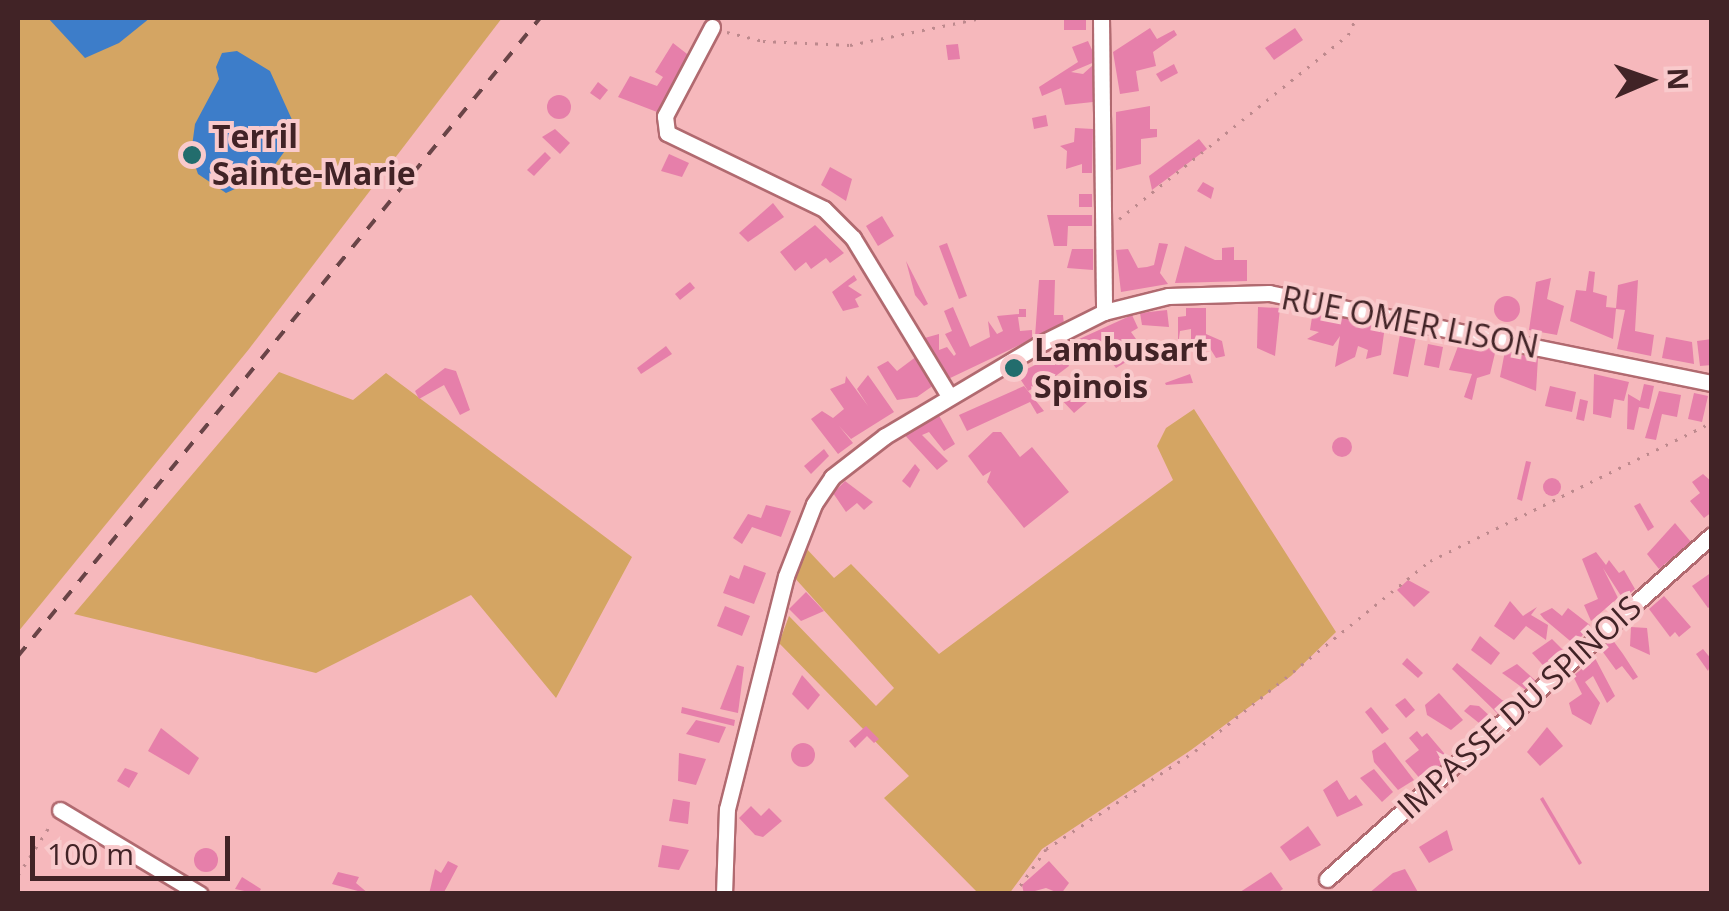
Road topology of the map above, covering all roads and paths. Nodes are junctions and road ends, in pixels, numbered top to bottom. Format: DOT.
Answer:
graph roads {
  1 [pos="982,18"];
  2 [pos="1101,18"];
  3 [pos="1356,18"];
  4 [pos="712,28"];
  5 [pos="1106,229"];
  6 [pos="1104,312"];
  7 [pos="1712,382"];
  8 [pos="949,396"];
  9 [pos="1712,422"];
  10 [pos="1712,535"];
  11 [pos="60,810"];
  12 [pos="18,875"];
  13 [pos="1328,878"];
  14 [pos="200,894"];
  15 [pos="724,894"];
  16 [pos="1014,894"];
  1 -- 4 [label="path"];
  2 -- 5 [label="street"];
  3 -- 5 [label="path"];
  4 -- 8 [label="street"];
  5 -- 6 [label="street"];
  6 -- 7 [label="street, RUE OMER LISON"];
  6 -- 8 [label="street, RUE OMER LISON"];
  8 -- 15 [label="street, RUE OMER LISON"];
  9 -- 16 [label="path"];
  10 -- 13 [label="street, IMPASSE DU SPINOIS"];
  11 -- 12 [label="path"];
  11 -- 14 [label="street"];
}
